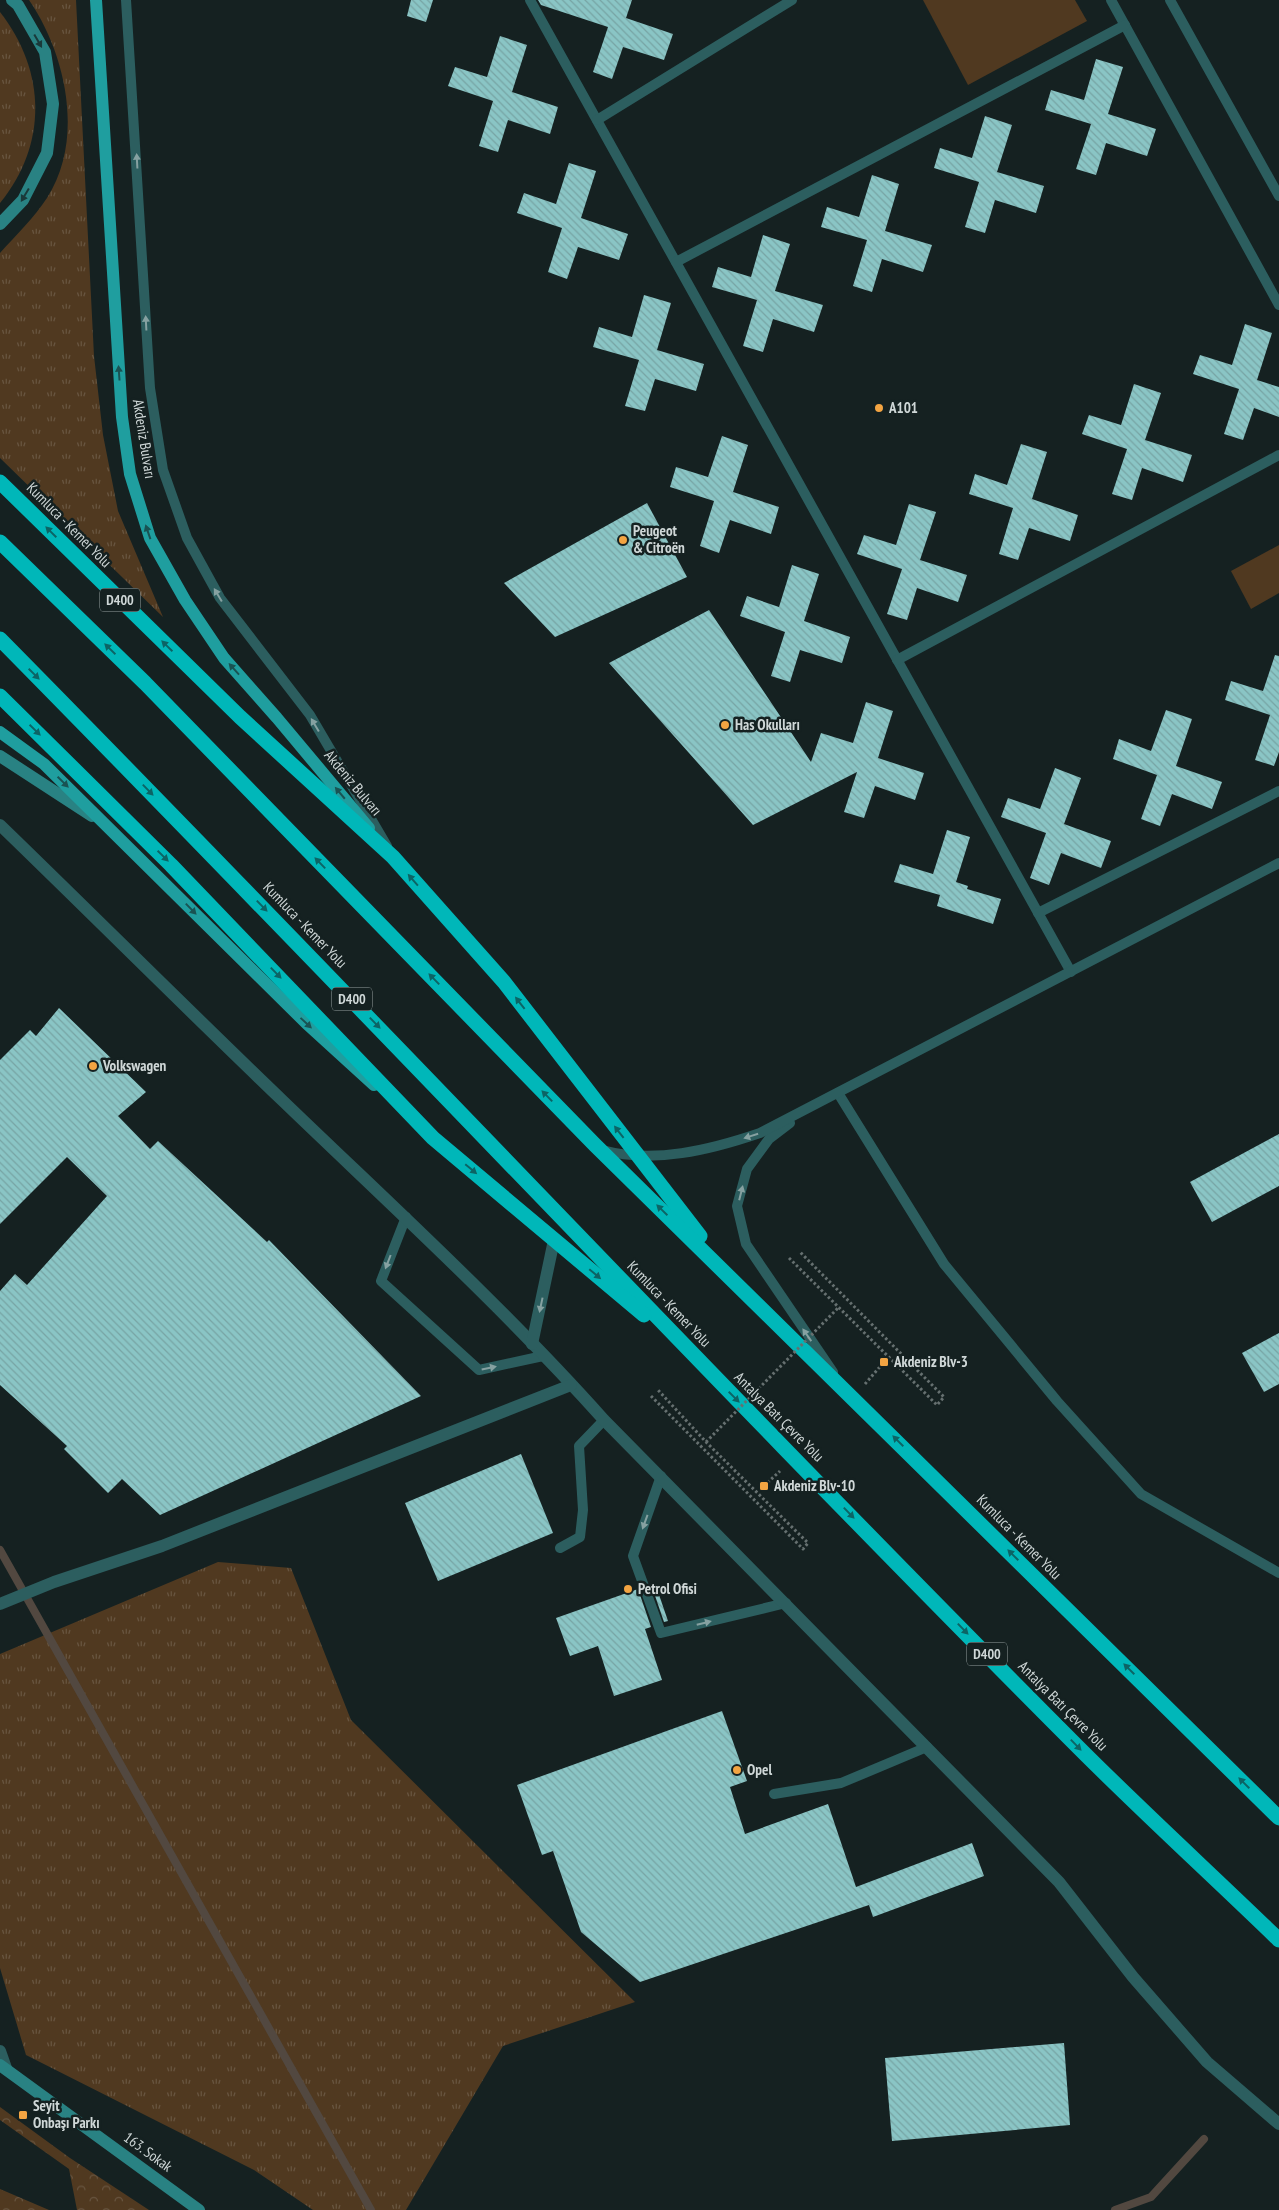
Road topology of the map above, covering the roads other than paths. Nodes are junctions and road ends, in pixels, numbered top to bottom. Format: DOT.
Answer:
graph roads {
  1 [pos="12,0"];
  2 [pos="96,0"];
  3 [pos="126,0"];
  4 [pos="530,0"];
  5 [pos="792,0"];
  6 [pos="1111,0"];
  7 [pos="1170,0"];
  8 [pos="1125,26"];
  9 [pos="597,120"];
  10 [pos="1279,196"];
  11 [pos="0,224"];
  12 [pos="676,262"];
  13 [pos="1279,305"];
  14 [pos="1279,455"];
  15 [pos="0,482"];
  16 [pos="0,542"];
  17 [pos="0,639"];
  18 [pos="897,660"];
  19 [pos="0,696"];
  20 [pos="0,732"];
  21 [pos="0,756"];
  22 [pos="1279,791"];
  23 [pos="0,824"];
  24 [pos="109,827"];
  25 [pos="393,857"];
  26 [pos="1279,863"];
  27 [pos="1038,913"];
  28 [pos="1071,972"];
  29 [pos="838,1094"];
  30 [pos="810,1108"];
  31 [pos="433,1138"];
  32 [pos="601,1150"];
  33 [pos="638,1156"];
  34 [pos="406,1217"];
  35 [pos="554,1240"];
  36 [pos="735,1281"];
  37 [pos="532,1344"];
  38 [pos="543,1356"];
  39 [pos="701,1362"];
  40 [pos="571,1385"];
  41 [pos="849,1393"];
  42 [pos="604,1420"];
  43 [pos="661,1476"];
  44 [pos="560,1548"];
  45 [pos="1279,1573"];
  46 [pos="786,1603"];
  47 [pos="0,1604"];
  48 [pos="927,1747"];
  49 [pos="774,1794"];
  50 [pos="1279,1818"];
  51 [pos="1279,1940"];
  52 [pos="0,2051"];
  53 [pos="3,2067"];
  54 [pos="1279,2124"];
  55 [pos="200,2210"];
  1 -- 11 [label="street, one-way"];
  25 -- 2 [label="main road, Akdeniz Bulvarı, one-way"];
  25 -- 3 [label="lane, one-way"];
  4 -- 9 [label="lane"];
  5 -- 9 [label="lane"];
  6 -- 8 [label="lane"];
  7 -- 10 [label="lane"];
  8 -- 12 [label="lane"];
  8 -- 13 [label="lane"];
  9 -- 12 [label="lane"];
  12 -- 18 [label="lane"];
  14 -- 18 [label="lane"];
  25 -- 15 [label="highway, Kumluca - Kemer Yolu / D400, one-way"];
  32 -- 16 [label="highway, Kumluca - Kemer Yolu / D400, one-way"];
  17 -- 39 [label="highway, Kumluca - Kemer Yolu / D400, one-way"];
  18 -- 27 [label="lane"];
  19 -- 31 [label="highway, Kumluca - Kemer Yolu / D400, one-way"];
  20 -- 24 [label="main road, one-way"];
  21 -- 24 [label="street"];
  22 -- 27 [label="lane"];
  23 -- 34 [label="street"];
  24 -- 31 [label="main road, one-way"];
  33 -- 25 [label="highway, Kumluca - Kemer Yolu / D400, one-way"];
  26 -- 28 [label="lane"];
  27 -- 28 [label="lane"];
  28 -- 29 [label="lane"];
  29 -- 30 [label="lane"];
  29 -- 45 [label="lane"];
  30 -- 33 [label="lane, one-way"];
  41 -- 30 [label="lane, one-way"];
  31 -- 35 [label="highway, Kumluca - Kemer Yolu / D400, one-way"];
  32 -- 33 [label="lane"];
  36 -- 32 [label="highway, Kumluca - Kemer Yolu / D400, one-way"];
  33 -- 36 [label="highway, Kumluca - Kemer Yolu / D400"];
  34 -- 37 [label="street"];
  34 -- 38 [label="lane, one-way"];
  35 -- 37 [label="street, one-way"];
  35 -- 39 [label="highway, Kumluca - Kemer Yolu / D400, one-way"];
  36 -- 41 [label="highway, Kumluca - Kemer Yolu / D400"];
  37 -- 38 [label="street"];
  38 -- 40 [label="street"];
  39 -- 51 [label="highway, Antalya Batı Çevre Yolu / D400, one-way"];
  40 -- 42 [label="street"];
  40 -- 47 [label="street"];
  50 -- 41 [label="highway, Kumluca - Kemer Yolu / D400, one-way"];
  42 -- 43 [label="street"];
  42 -- 44 [label="lane"];
  43 -- 46 [label="street"];
  43 -- 46 [label="lane, one-way"];
  46 -- 48 [label="street"];
  48 -- 49 [label="lane"];
  48 -- 54 [label="street"];
  52 -- 53 [label="street"];
  53 -- 55 [label="street, 163. Sokak"];
}
